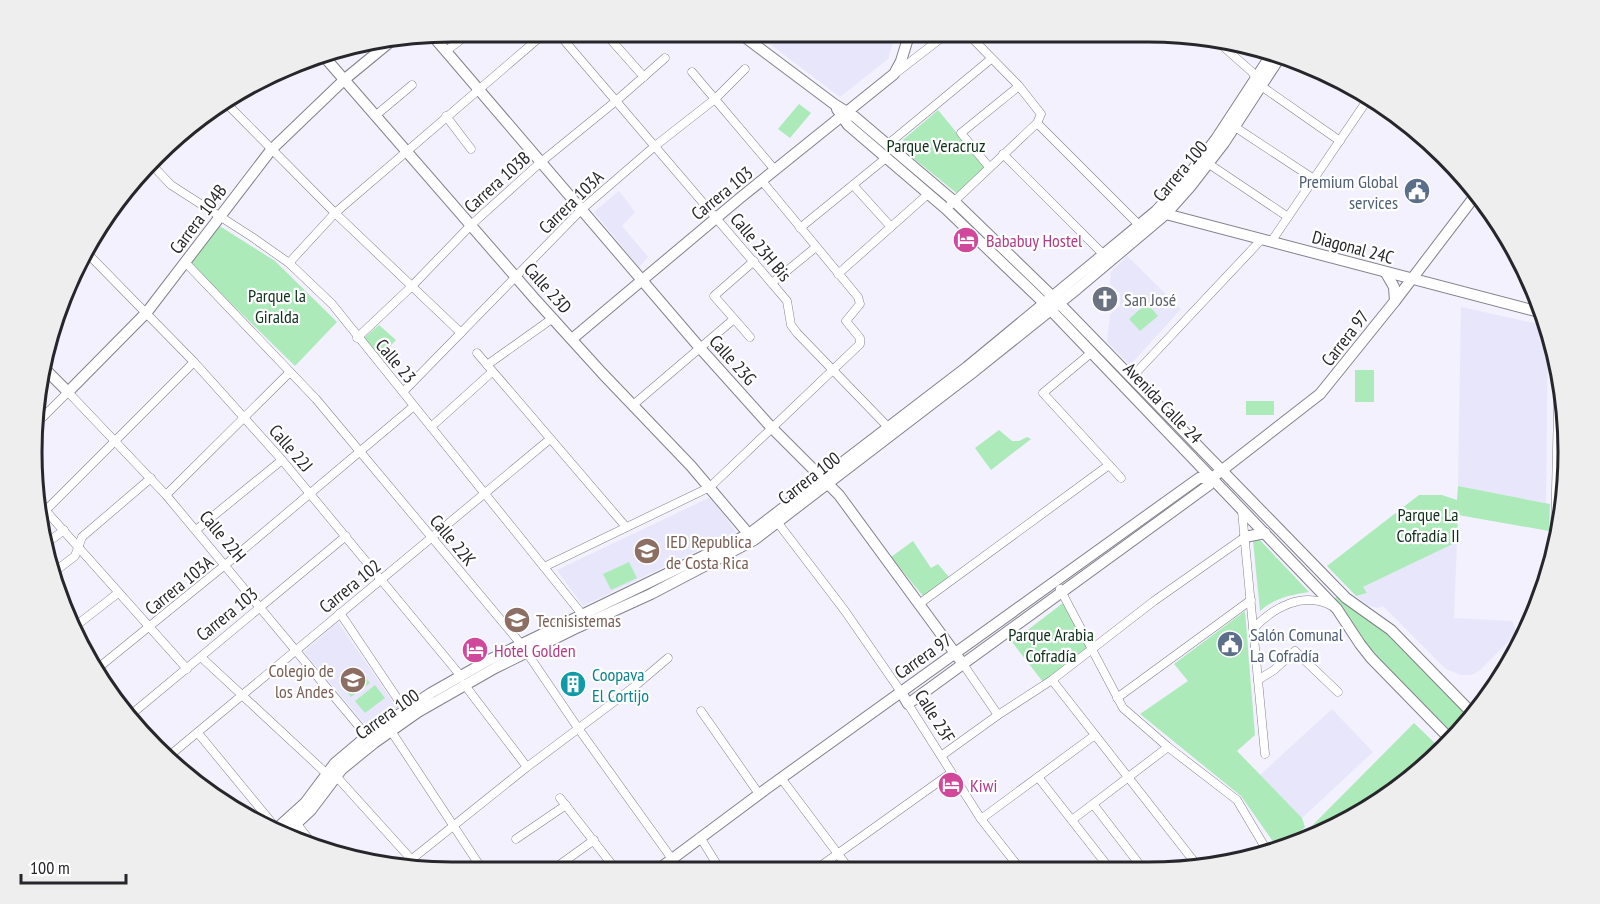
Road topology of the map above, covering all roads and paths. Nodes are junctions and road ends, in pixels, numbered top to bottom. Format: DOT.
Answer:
graph roads {
  1 [pos="439,42"];
  2 [pos="458,42"];
  3 [pos="534,42"];
  4 [pos="566,42"];
  5 [pos="613,42"];
  6 [pos="751,42"];
  7 [pos="907,42"];
  8 [pos="937,42"];
  9 [pos="975,42"];
  10 [pos="377,49"];
  11 [pos="446,51"];
  12 [pos="1234,51"];
  13 [pos="665,58"];
  14 [pos="991,59"];
  15 [pos="328,61"];
  16 [pos="1269,61"];
  17 [pos="1275,62"];
  18 [pos="745,69"];
  19 [pos="692,72"];
  20 [pos="894,74"];
  21 [pos="644,76"];
  22 [pos="345,80"];
  23 [pos="1260,81"];
  24 [pos="412,85"];
  25 [pos="1019,86"];
  26 [pos="478,89"];
  27 [pos="715,99"];
  28 [pos="616,101"];
  29 [pos="1364,104"];
  30 [pos="230,107"];
  31 [pos="845,115"];
  32 [pos="375,116"];
  33 [pos="446,116"];
  34 [pos="1039,119"];
  35 [pos="1235,127"];
  36 [pos="1340,141"];
  37 [pos="887,145"];
  38 [pos="655,146"];
  39 [pos="471,149"];
  40 [pos="271,150"];
  41 [pos="407,152"];
  42 [pos="1003,154"];
  43 [pos="886,158"];
  44 [pos="541,162"];
  45 [pos="1209,164"];
  46 [pos="989,166"];
  47 [pos="156,169"];
  48 [pos="776,170"];
  49 [pos="1314,179"];
  50 [pos="762,181"];
  51 [pos="853,185"];
  52 [pos="928,194"];
  53 [pos="1472,200"];
  54 [pos="950,206"];
  55 [pos="582,209"];
  56 [pos="334,213"];
  57 [pos="1161,213"];
  58 [pos="220,217"];
  59 [pos="717,217"];
  60 [pos="1288,218"];
  61 [pos="471,225"];
  62 [pos="1139,225"];
  63 [pos="891,227"];
  64 [pos="800,228"];
  65 [pos="1266,241"];
  66 [pos="816,247"];
  67 [pos="1104,255"];
  68 [pos="91,257"];
  69 [pos="754,261"];
  70 [pos="186,262"];
  71 [pos="289,263"];
  72 [pos="1386,273"];
  73 [pos="838,274"];
  74 [pos="516,277"];
  75 [pos="643,279"];
  76 [pos="1412,279"];
  77 [pos="772,283"];
  78 [pos="412,286"];
  79 [pos="1395,302"];
  80 [pos="1052,304"];
  81 [pos="1532,310"];
  82 [pos="147,312"];
  83 [pos="553,318"];
  84 [pos="734,319"];
  85 [pos="461,333"];
  86 [pos="750,337"];
  87 [pos="357,338"];
  88 [pos="572,339"];
  89 [pos="700,348"];
  90 [pos="477,353"];
  91 [pos="1091,353"];
  92 [pos="194,362"];
  93 [pos="490,368"];
  94 [pos="833,369"];
  95 [pos="290,372"];
  96 [pos="50,373"];
  97 [pos="1131,378"];
  98 [pos="68,392"];
  99 [pos="403,392"];
  100 [pos="633,405"];
  101 [pos="414,406"];
  102 [pos="44,416"];
  103 [pos="244,417"];
  104 [pos="431,427"];
  105 [pos="771,427"];
  106 [pos="888,427"];
  107 [pos="550,439"];
  108 [pos="116,440"];
  109 [pos="1558,443"];
  110 [pos="361,452"];
  111 [pos="282,460"];
  112 [pos="1109,465"];
  113 [pos="1217,474"];
  114 [pos="151,478"];
  115 [pos="1121,478"];
  116 [pos="1557,479"];
  117 [pos="825,481"];
  118 [pos="710,487"];
  119 [pos="311,494"];
  120 [pos="485,494"];
  121 [pos="166,495"];
  122 [pos="1242,508"];
  123 [pos="46,510"];
  124 [pos="47,511"];
  125 [pos="778,523"];
  126 [pos="626,527"];
  127 [pos="64,530"];
  128 [pos="196,530"];
  129 [pos="1265,533"];
  130 [pos="346,536"];
  131 [pos="752,537"];
  132 [pos="1245,537"];
  133 [pos="431,538"];
  134 [pos="52,539"];
  135 [pos="79,546"];
  136 [pos="225,565"];
  137 [pos="544,567"];
  138 [pos="59,568"];
  139 [pos="381,580"];
  140 [pos="1057,581"];
  141 [pos="1062,592"];
  142 [pos="118,593"];
  143 [pos="1251,600"];
  144 [pos="919,604"];
  145 [pos="262,608"];
  146 [pos="1337,609"];
  147 [pos="340,613"];
  148 [pos="581,613"];
  149 [pos="79,623"];
  150 [pos="149,628"];
  151 [pos="1254,628"];
  152 [pos="524,648"];
  153 [pos="1091,649"];
  154 [pos="295,650"];
  155 [pos="956,654"];
  156 [pos="201,657"];
  157 [pos="668,658"];
  158 [pos="963,664"];
  159 [pos="102,665"];
  160 [pos="187,669"];
  161 [pos="462,680"];
  162 [pos="1052,680"];
  163 [pos="1258,680"];
  164 [pos="900,692"];
  165 [pos="1338,692"];
  166 [pos="241,696"];
  167 [pos="1117,698"];
  168 [pos="908,704"];
  169 [pos="1468,708"];
  170 [pos="405,710"];
  171 [pos="135,711"];
  172 [pos="701,711"];
  173 [pos="998,715"];
  174 [pos="578,728"];
  175 [pos="391,731"];
  176 [pos="198,733"];
  177 [pos="1445,734"];
  178 [pos="1095,735"];
  179 [pos="366,736"];
  180 [pos="1168,747"];
  181 [pos="174,752"];
  182 [pos="1265,754"];
  183 [pos="941,756"];
  184 [pos="527,767"];
  185 [pos="951,773"];
  186 [pos="332,775"];
  187 [pos="1038,777"];
  188 [pos="1128,777"];
  189 [pos="781,778"];
  190 [pos="759,794"];
  191 [pos="560,798"];
  192 [pos="1093,804"];
  193 [pos="566,805"];
  194 [pos="268,818"];
  195 [pos="981,819"];
  196 [pos="1071,820"];
  197 [pos="297,824"];
  198 [pos="284,826"];
  199 [pos="454,826"];
  200 [pos="288,828"];
  201 [pos="306,835"];
  202 [pos="700,837"];
  203 [pos="516,839"];
  204 [pos="594,840"];
  205 [pos="1264,845"];
  206 [pos="838,854"];
  207 [pos="411,859"];
  208 [pos="672,859"];
  209 [pos="1192,859"];
  210 [pos="477,862"];
  211 [pos="563,862"];
  212 [pos="610,862"];
  213 [pos="668,862"];
  214 [pos="716,862"];
  215 [pos="826,862"];
  216 [pos="844,862"];
  217 [pos="1015,862"];
  218 [pos="1104,862"];
  219 [pos="1138,862"];
  1 -- 11 [label="street, Calle 23G"];
  2 -- 11 [label="street"];
  3 -- 26 [label="street"];
  4 -- 28 [label="street, Calle 23H Bis"];
  5 -- 21 [label="street"];
  6 -- 31 [label="street, Avenida Calle 24"];
  7 -- 20 [label="street, Carrera 103"];
  8 -- 20 [label="street, Carrera 103"];
  9 -- 14 [label="street"];
  10 -- 22 [label="street, Carrera 104B"];
  11 -- 26 [label="street, Calle 23G"];
  12 -- 23 [label="street"];
  13 -- 21 [label="street, Carrera 103B"];
  14 -- 25 [label="street"];
  14 -- 37 [label="street"];
  15 -- 22 [label="street, Calle 23D"];
  16 -- 23 [label="street, Carrera 100"];
  17 -- 23 [label="street, Carrera 100"];
  18 -- 27 [label="street, Carrera 103A"];
  19 -- 27 [label="street"];
  20 -- 31 [label="street, Carrera 103"];
  21 -- 28 [label="street, Carrera 103B"];
  22 -- 32 [label="street, Calle 23D"];
  22 -- 40 [label="street, Carrera 104B"];
  23 -- 35 [label="street, Carrera 100"];
  23 -- 36 [label="street"];
  23 -- 57 [label="street, Carrera 100"];
  24 -- 32 [label="street"];
  25 -- 34 [label="street"];
  25 -- 46 [label="street"];
  26 -- 33 [label="street"];
  26 -- 44 [label="street, Calle 23G"];
  27 -- 38 [label="street, Carrera 103A"];
  27 -- 48 [label="street"];
  28 -- 38 [label="street, Calle 23H Bis"];
  28 -- 44 [label="street, Carrera 103B"];
  29 -- 36 [label="street"];
  30 -- 40 [label="street"];
  31 -- 37 [label="street, Avenida Calle 24"];
  31 -- 43 [label="street, Avenida Calle 24"];
  31 -- 48 [label="street, Carrera 103"];
  32 -- 41 [label="street, Calle 23D"];
  33 -- 39 [label="street"];
  33 -- 41 [label="street"];
  34 -- 42 [label="street"];
  34 -- 62 [label="street"];
  35 -- 45 [label="street, Carrera 100"];
  35 -- 49 [label="street"];
  36 -- 49 [label="street"];
  37 -- 54 [label="street, Avenida Calle 24"];
  38 -- 55 [label="street, Carrera 103A"];
  38 -- 59 [label="street, Calle 23H Bis"];
  40 -- 56 [label="street"];
  40 -- 58 [label="street, Carrera 104B"];
  41 -- 56 [label="street"];
  41 -- 61 [label="street, Calle 23D"];
  42 -- 46 [label="street"];
  42 -- 67 [label="street"];
  43 -- 51 [label="street"];
  43 -- 52 [label="street, Avenida Calle 24"];
  44 -- 55 [label="street, Calle 23G"];
  44 -- 61 [label="street, Carrera 103B"];
  45 -- 57 [label="street, Carrera 100"];
  45 -- 60 [label="street"];
  46 -- 54 [label="street"];
  47 -- 58 [label="street, Calle 23"];
  48 -- 50 [label="street, Carrera 103"];
  49 -- 60 [label="street"];
  50 -- 59 [label="street, Carrera 103"];
  50 -- 64 [label="street"];
  51 -- 63 [label="street"];
  51 -- 64 [label="street"];
  52 -- 54 [label="street, Avenida Calle 24"];
  52 -- 63 [label="street"];
  53 -- 76 [label="street, Carrera 97"];
  54 -- 80 [label="street, Avenida Calle 24"];
  55 -- 74 [label="street, Carrera 103A"];
  55 -- 75 [label="street, Calle 23G"];
  56 -- 71 [label="street"];
  56 -- 78 [label="street"];
  57 -- 62 [label="street, Carrera 100"];
  57 -- 65 [label="street, Diagonal 24C"];
  57 -- 80 [label="street, Carrera 100"];
  58 -- 70 [label="street, Carrera 104B"];
  58 -- 71 [label="street, Calle 23"];
  59 -- 69 [label="street, Calle 23H Bis"];
  59 -- 75 [label="street, Carrera 103"];
  60 -- 65 [label="street"];
  61 -- 74 [label="street, Calle 23D"];
  61 -- 78 [label="street, Carrera 103B"];
  62 -- 67 [label="street, Carrera 100"];
  63 -- 73 [label="street"];
  64 -- 66 [label="street"];
  65 -- 72 [label="street, Diagonal 24C"];
  65 -- 97 [label="street"];
  66 -- 73 [label="street"];
  66 -- 77 [label="street"];
  67 -- 80 [label="street, Carrera 100"];
  68 -- 82 [label="street, Calle 22J"];
  69 -- 77 [label="street, Calle 23H Bis"];
  69 -- 84 [label="street"];
  70 -- 82 [label="street, Carrera 104B"];
  70 -- 95 [label="street, Calle 22K"];
  71 -- 87 [label="street, Calle 23"];
  72 -- 76 [label="street, Diagonal 24C"];
  72 -- 79 [label="street"];
  73 -- 94 [label="street"];
  74 -- 83 [label="street, Calle 23D"];
  74 -- 85 [label="street, Carrera 103A"];
  75 -- 88 [label="street, Carrera 103"];
  75 -- 89 [label="street, Calle 23G"];
  76 -- 79 [label="street, Carrera 97"];
  76 -- 81 [label="street, Diagonal 24C"];
  77 -- 94 [label="street, Calle 23H Bis"];
  78 -- 85 [label="street"];
  78 -- 87 [label="street, Carrera 103B"];
  79 -- 113 [label="street, Carrera 97"];
  80 -- 91 [label="street, Avenida Calle 24"];
  80 -- 97 [label="street, Avenida Calle 24"];
  80 -- 106 [label="street, Carrera 100"];
  80 -- 117 [label="street, Carrera 100"];
  82 -- 92 [label="street, Calle 22J"];
  82 -- 98 [label="street, Carrera 104B"];
  83 -- 88 [label="street, Calle 23D"];
  83 -- 93 [label="street"];
  84 -- 86 [label="street"];
  84 -- 89 [label="street"];
  85 -- 99 [label="street, Carrera 103A"];
  87 -- 99 [label="street, Calle 23"];
  88 -- 100 [label="street, Calle 23D"];
  89 -- 100 [label="street"];
  89 -- 105 [label="street, Calle 23G"];
  90 -- 93 [label="street"];
  91 -- 112 [label="street"];
  91 -- 113 [label="street, Avenida Calle 24"];
  92 -- 103 [label="street, Calle 22J"];
  92 -- 108 [label="street"];
  93 -- 104 [label="street"];
  93 -- 107 [label="street"];
  94 -- 105 [label="street"];
  94 -- 106 [label="street, Calle 23H Bis"];
  95 -- 103 [label="street"];
  95 -- 110 [label="street, Calle 22K"];
  96 -- 98 [label="street, Calle 22H"];
  97 -- 113 [label="street, Avenida Calle 24"];
  98 -- 102 [label="street, Carrera 104B"];
  98 -- 108 [label="street, Calle 22H"];
  99 -- 101 [label="street, Calle 23"];
  100 -- 118 [label="street, Calle 23D"];
  101 -- 104 [label="street, Calle 23"];
  101 -- 110 [label="street, Carrera 103A"];
  103 -- 111 [label="street, Calle 22J"];
  103 -- 121 [label="street"];
  104 -- 120 [label="street, Calle 23"];
  105 -- 117 [label="street, Calle 23G"];
  105 -- 118 [label="street"];
  106 -- 117 [label="street, Carrera 100"];
  107 -- 120 [label="street, Carrera 102"];
  107 -- 126 [label="street"];
  108 -- 114 [label="street, Calle 22H"];
  108 -- 123 [label="street"];
  109 -- 116 [label="street"];
  110 -- 119 [label="street, Carrera 103A"];
  110 -- 133 [label="street, Calle 22K"];
  111 -- 119 [label="street, Calle 22J"];
  111 -- 128 [label="street"];
  112 -- 115 [label="street"];
  112 -- 144 [label="street"];
  113 -- 122 [label="street, Avenida Calle 24"];
  113 -- 140 [label="street, Carrera 97"];
  113 -- 141 [label="street, Carrera 97"];
  113 -- 169 [label="street, Avenida Calle 24"];
  114 -- 121 [label="street, Calle 22H"];
  114 -- 135 [label="street"];
  117 -- 125 [label="street, Carrera 100"];
  117 -- 131 [label="street, Carrera 100"];
  117 -- 144 [label="street, Calle 23G"];
  118 -- 126 [label="street"];
  118 -- 131 [label="street, Calle 23D"];
  119 -- 130 [label="street, Calle 22J"];
  119 -- 136 [label="street, Carrera 103A"];
  120 -- 133 [label="street, Carrera 102"];
  120 -- 137 [label="street, Calle 23"];
  121 -- 128 [label="street, Calle 22H"];
  122 -- 129 [label="street, Avenida Calle 24"];
  122 -- 132 [label="street"];
  124 -- 127 [label="street"];
  125 -- 131 [label="street, Carrera 100"];
  125 -- 164 [label="street, Calle 23F"];
  126 -- 137 [label="street"];
  127 -- 134 [label="street"];
  127 -- 135 [label="street"];
  128 -- 136 [label="street, Calle 22H"];
  129 -- 132 [label="street"];
  129 -- 146 [label="street, Avenida Calle 24"];
  130 -- 139 [label="street, Calle 22J"];
  130 -- 145 [label="street, Carrera 103"];
  131 -- 148 [label="street, Carrera 100"];
  131 -- 152 [label="street, Carrera 100"];
  132 -- 143 [label="street"];
  132 -- 153 [label="street"];
  133 -- 139 [label="street, Carrera 102"];
  133 -- 152 [label="street, Calle 22K"];
  135 -- 138 [label="street"];
  135 -- 142 [label="street"];
  136 -- 145 [label="street, Calle 22H"];
  136 -- 150 [label="street, Carrera 103A"];
  137 -- 148 [label="street, Calle 23"];
  139 -- 147 [label="street, Carrera 102"];
  139 -- 161 [label="street, Calle 22J"];
  140 -- 141 [label="street"];
  140 -- 155 [label="street, Carrera 97"];
  141 -- 153 [label="street"];
  141 -- 158 [label="street, Carrera 97"];
  142 -- 149 [label="street"];
  142 -- 150 [label="street"];
  143 -- 151 [label="street"];
  143 -- 167 [label="street"];
  144 -- 155 [label="street, Calle 23G"];
  145 -- 154 [label="street, Calle 22H"];
  145 -- 156 [label="street, Carrera 103"];
  146 -- 151 [label="street"];
  146 -- 177 [label="street, Avenida Calle 24"];
  147 -- 154 [label="street, Carrera 102"];
  147 -- 170 [label="street"];
  148 -- 152 [label="street, Carrera 100"];
  150 -- 159 [label="street, Carrera 103A"];
  150 -- 160 [label="street"];
  151 -- 163 [label="street"];
  152 -- 161 [label="street, Carrera 100"];
  152 -- 174 [label="street, Calle 22K"];
  153 -- 162 [label="street"];
  153 -- 167 [label="street"];
  154 -- 166 [label="street, Carrera 102"];
  154 -- 179 [label="street, Calle 22H"];
  155 -- 158 [label="street, Calle 23G"];
  155 -- 164 [label="street, Carrera 97"];
  156 -- 160 [label="street, Carrera 103"];
  156 -- 166 [label="street"];
  157 -- 174 [label="street"];
  158 -- 168 [label="street, Carrera 97"];
  158 -- 173 [label="street, Calle 23G"];
  160 -- 171 [label="street, Carrera 103"];
  161 -- 170 [label="street, Carrera 100"];
  161 -- 175 [label="street, Carrera 100"];
  161 -- 184 [label="street, Calle 22J"];
  162 -- 173 [label="street"];
  162 -- 178 [label="street"];
  163 -- 165 [label="street"];
  163 -- 182 [label="street"];
  164 -- 168 [label="street, Calle 23F"];
  164 -- 189 [label="street, Carrera 97"];
  166 -- 176 [label="street, Carrera 102"];
  166 -- 186 [label="street"];
  167 -- 180 [label="street"];
  168 -- 183 [label="street, Calle 23F"];
  170 -- 179 [label="street, Carrera 100"];
  172 -- 190 [label="street"];
  173 -- 183 [label="street"];
  174 -- 184 [label="street"];
  174 -- 208 [label="street, Calle 22K"];
  175 -- 186 [label="street, Carrera 100"];
  175 -- 199 [label="street"];
  176 -- 181 [label="street, Carrera 102"];
  176 -- 194 [label="street"];
  178 -- 187 [label="street"];
  178 -- 188 [label="street"];
  179 -- 186 [label="street, Carrera 100"];
  180 -- 188 [label="street"];
  180 -- 205 [label="street"];
  183 -- 185 [label="street, Calle 23F"];
  184 -- 199 [label="street"];
  185 -- 195 [label="street, Calle 23F"];
  185 -- 206 [label="street"];
  186 -- 197 [label="street, Carrera 100"];
  186 -- 198 [label="street, Carrera 100"];
  186 -- 207 [label="street"];
  187 -- 195 [label="street"];
  187 -- 196 [label="street"];
  188 -- 192 [label="street"];
  188 -- 209 [label="street"];
  189 -- 190 [label="street, Carrera 97"];
  189 -- 206 [label="street"];
  190 -- 202 [label="street, Carrera 97"];
  191 -- 193 [label="street"];
  192 -- 196 [label="street"];
  192 -- 219 [label="street"];
  193 -- 203 [label="street"];
  193 -- 204 [label="street"];
  195 -- 217 [label="street, Calle 23F"];
  196 -- 218 [label="street"];
  197 -- 200 [label="street, Carrera 100"];
  197 -- 201 [label="street"];
  199 -- 207 [label="street"];
  199 -- 210 [label="street"];
  202 -- 208 [label="street, Carrera 97"];
  202 -- 214 [label="street"];
  204 -- 211 [label="street"];
  204 -- 212 [label="street"];
  206 -- 215 [label="street"];
  206 -- 216 [label="street"];
  208 -- 213 [label="street, Carrera 97"];
}
